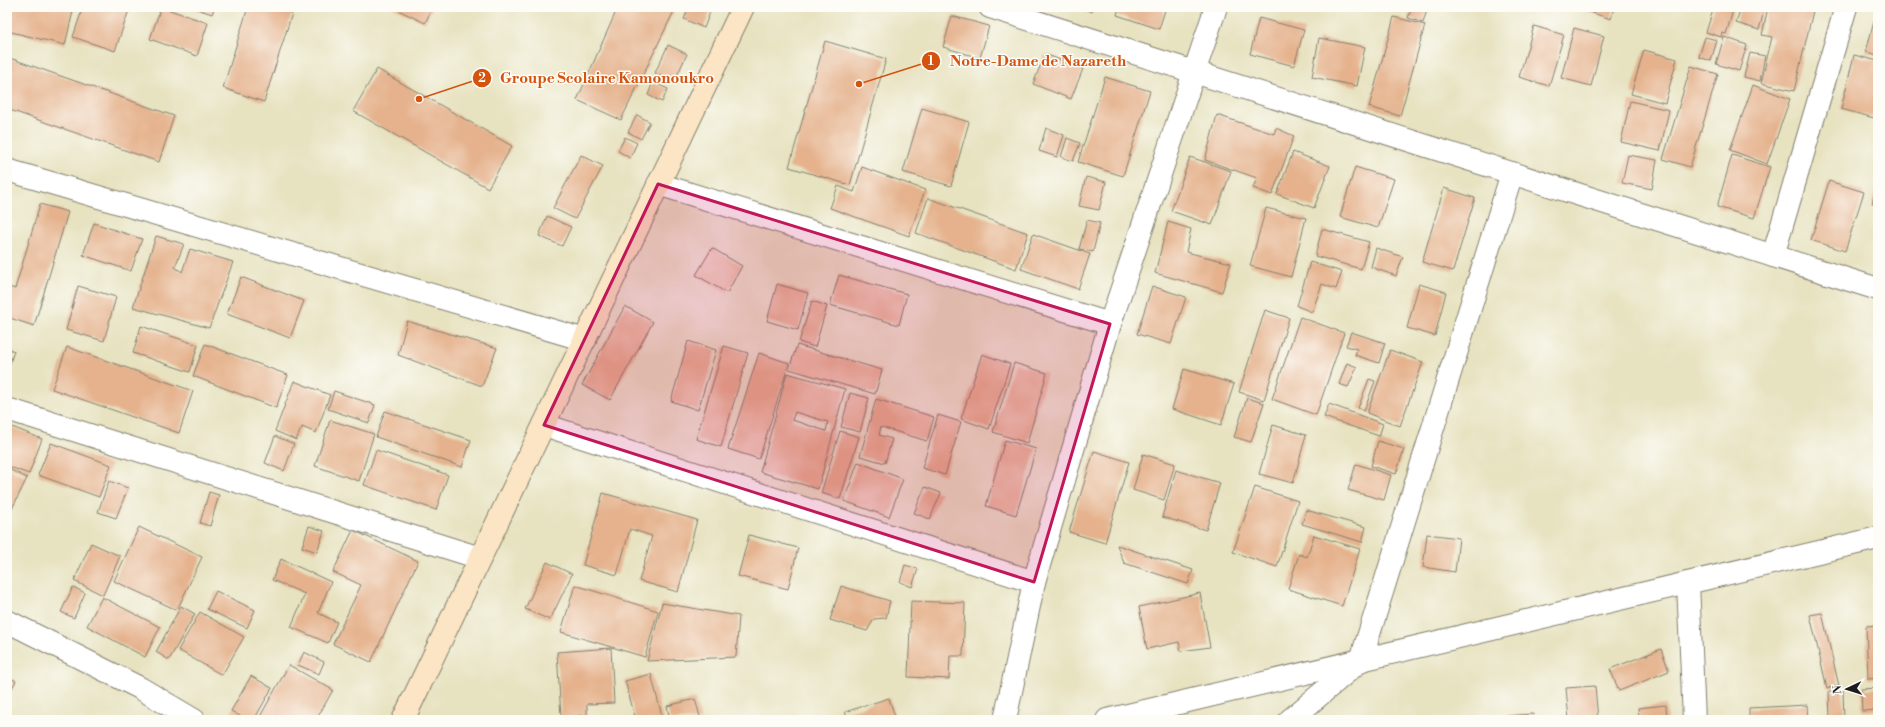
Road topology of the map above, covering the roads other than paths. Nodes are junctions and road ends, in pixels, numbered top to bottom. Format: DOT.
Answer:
graph roads {
  1 [pos="743,7"];
  2 [pos="990,7"];
  3 [pos="1216,7"];
  4 [pos="1846,7"];
  5 [pos="1194,74"];
  6 [pos="7,170"];
  7 [pos="1512,173"];
  8 [pos="658,184"];
  9 [pos="1773,256"];
  10 [pos="1878,289"];
  11 [pos="1110,324"];
  12 [pos="584,340"];
  13 [pos="7,409"];
  14 [pos="544,425"];
  15 [pos="1878,538"];
  16 [pos="480,558"];
  17 [pos="1034,582"];
  18 [pos="1688,583"];
  19 [pos="7,621"];
  20 [pos="1361,660"];
  21 [pos="194,720"];
  22 [pos="403,720"];
  23 [pos="1005,720"];
  24 [pos="1107,720"];
  25 [pos="1290,720"];
  26 [pos="1694,720"];
  1 -- 8 [label="main road"];
  2 -- 5 [label="street"];
  3 -- 5 [label="street"];
  4 -- 9 [label="street"];
  5 -- 7 [label="street"];
  5 -- 11 [label="street"];
  6 -- 12 [label="street"];
  7 -- 9 [label="street"];
  7 -- 20 [label="street"];
  8 -- 11 [label="street"];
  8 -- 12 [label="main road"];
  9 -- 10 [label="street"];
  11 -- 17 [label="street"];
  12 -- 14 [label="main road"];
  13 -- 16 [label="street"];
  14 -- 16 [label="main road"];
  14 -- 17 [label="street"];
  15 -- 18 [label="street"];
  16 -- 22 [label="main road"];
  17 -- 23 [label="street"];
  18 -- 20 [label="street"];
  18 -- 26 [label="street"];
  19 -- 21 [label="street"];
  20 -- 24 [label="street"];
  20 -- 25 [label="street"];
}
